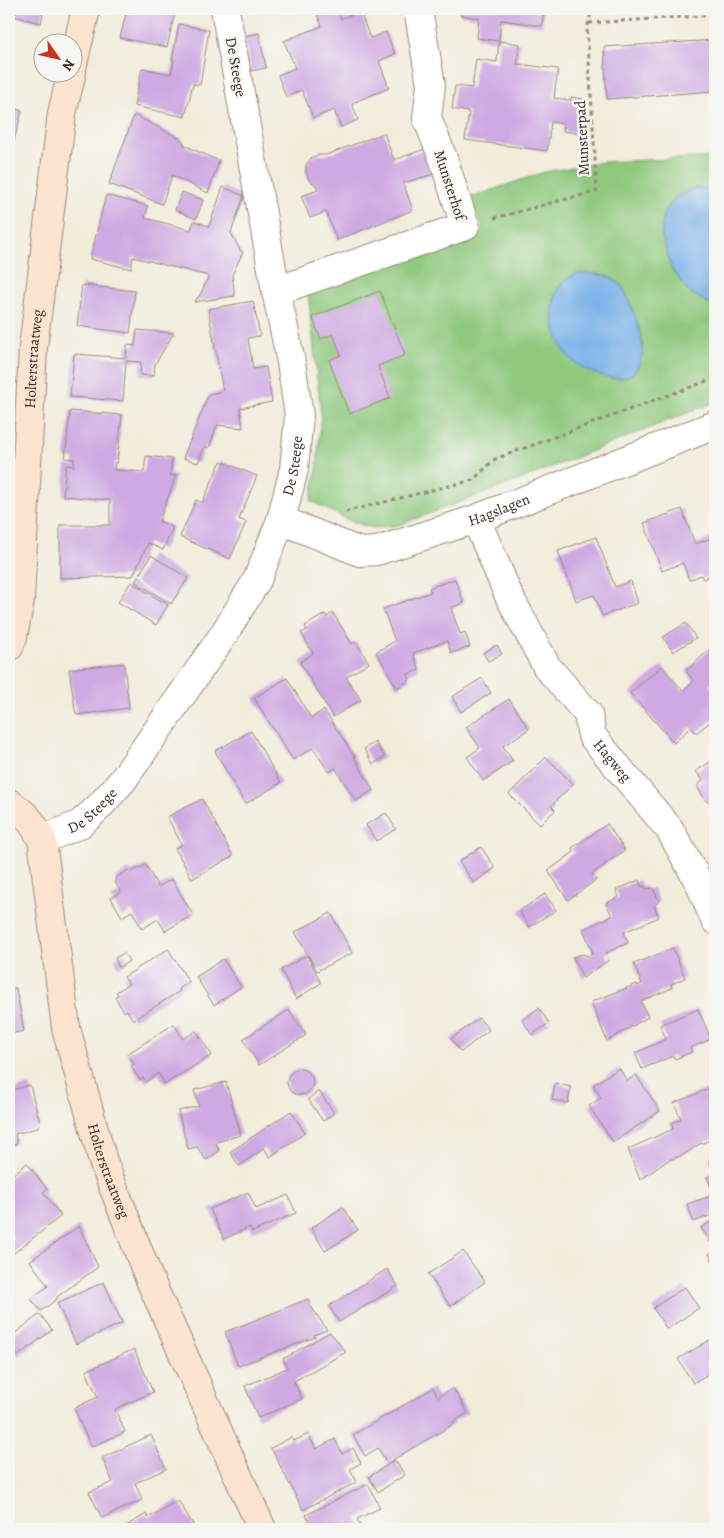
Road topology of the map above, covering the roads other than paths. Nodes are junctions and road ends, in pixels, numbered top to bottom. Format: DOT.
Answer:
graph roads {
  1 [pos="86,9"];
  2 [pos="225,9"];
  3 [pos="418,9"];
  4 [pos="81,32"];
  5 [pos="70,82"];
  6 [pos="276,291"];
  7 [pos="715,425"];
  8 [pos="476,519"];
  9 [pos="281,520"];
  10 [pos="16,540"];
  11 [pos="9,647"];
  12 [pos="9,803"];
  13 [pos="42,840"];
  14 [pos="715,920"];
  15 [pos="262,1529"];
  1 -- 4 [label="main road"];
  2 -- 6 [label="street, De Steege"];
  3 -- 6 [label="street, Munsterhof"];
  5 -- 10 [label="main road, Holterstraatweg"];
  6 -- 9 [label="street, De Steege"];
  7 -- 8 [label="street, Hagslagen"];
  8 -- 9 [label="street, Hagslagen"];
  8 -- 14 [label="street, Hagweg"];
  9 -- 13 [label="street, De Steege"];
  10 -- 11 [label="main road, Holterstraatweg"];
  12 -- 13 [label="main road, Holterstraatweg"];
  13 -- 15 [label="main road, Holterstraatweg"];
}
